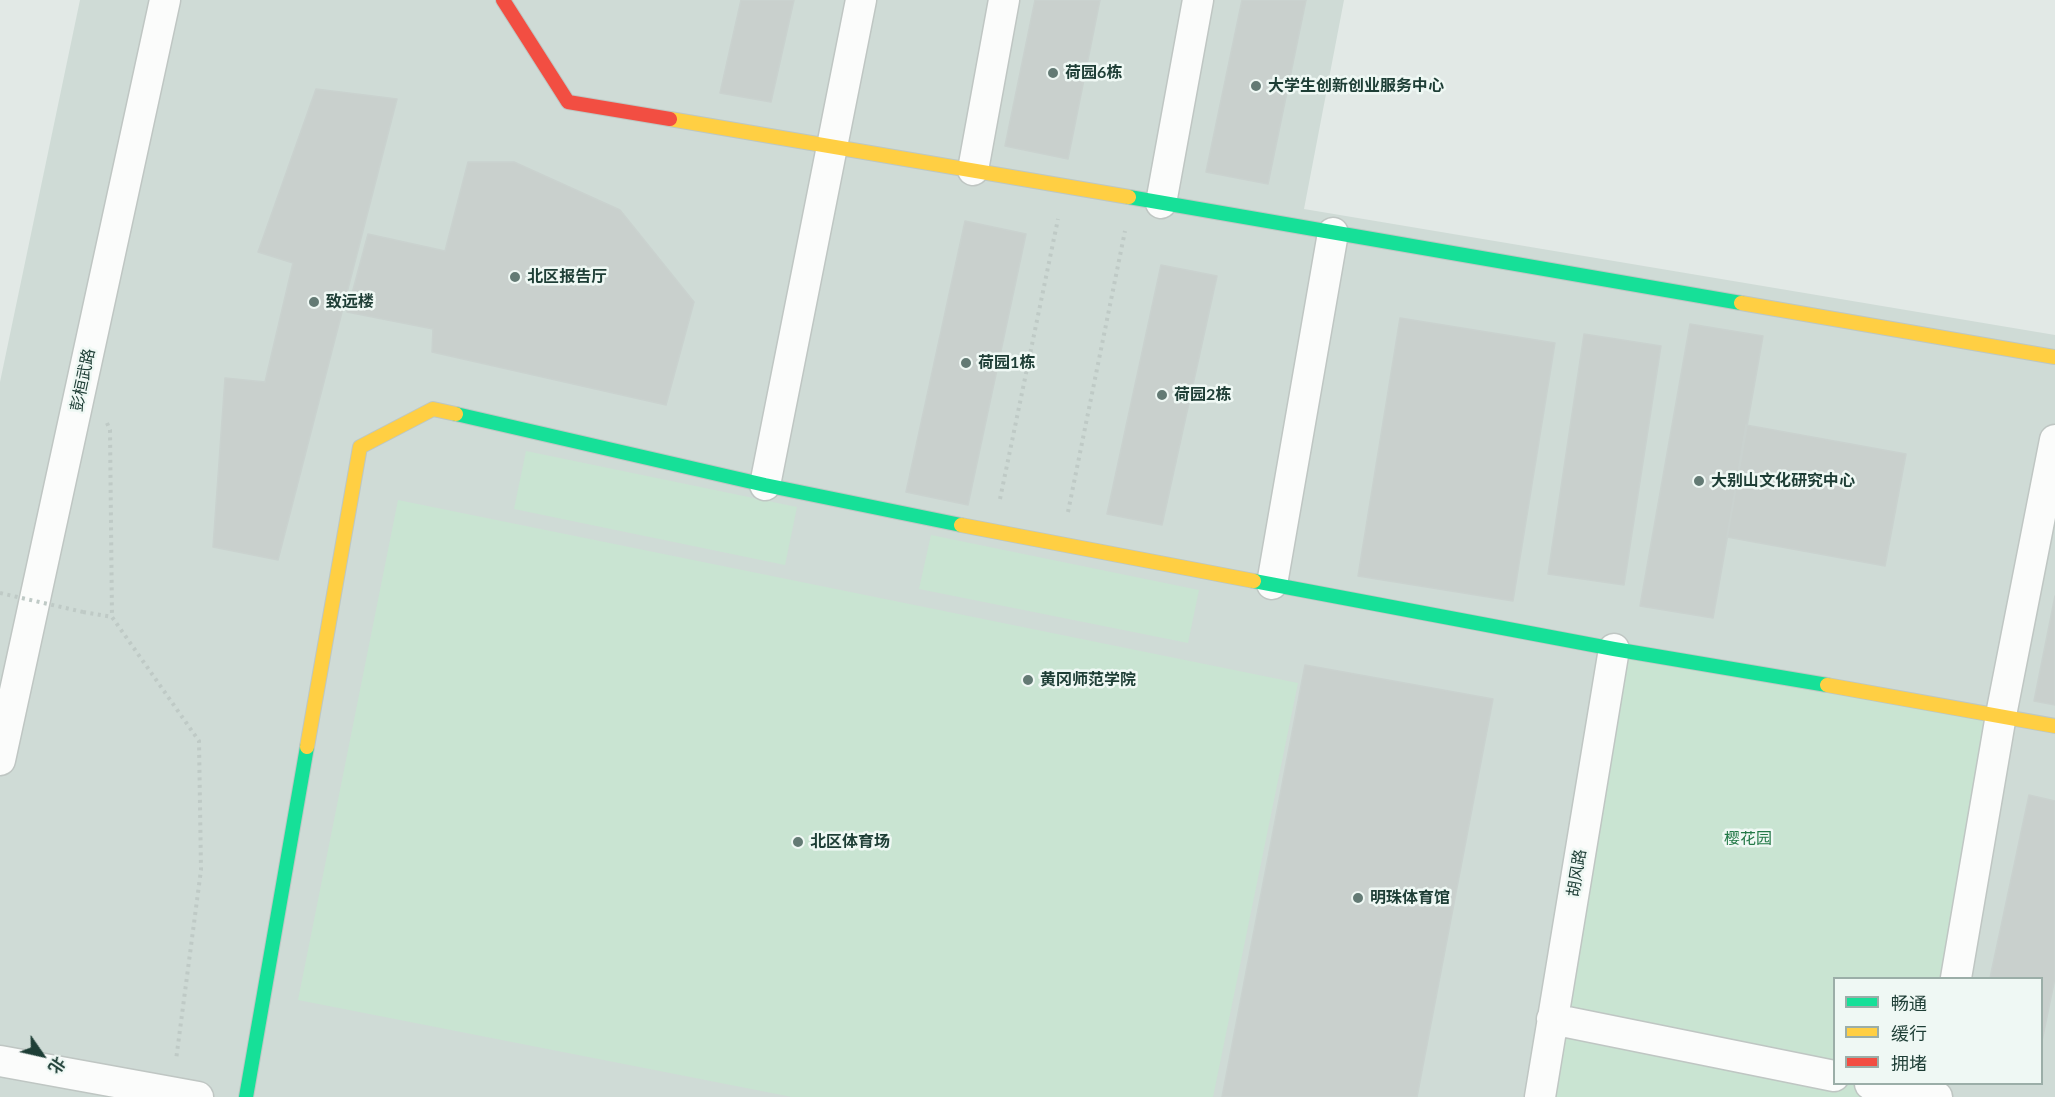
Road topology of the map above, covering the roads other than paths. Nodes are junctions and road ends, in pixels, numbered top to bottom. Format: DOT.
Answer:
graph roads {
  1 [pos="165,0"];
  2 [pos="503,0"];
  3 [pos="861,0"];
  4 [pos="1004,0"];
  5 [pos="1198,0"];
  6 [pos="832,146"];
  7 [pos="974,170"];
  8 [pos="1161,203"];
  9 [pos="1334,233"];
  10 [pos="2055,357"];
  11 [pos="2055,440"];
  12 [pos="765,484"];
  13 [pos="1272,584"];
  14 [pos="1614,649"];
  15 [pos="2001,715"];
  16 [pos="2055,726"];
  17 [pos="0,760"];
  18 [pos="1956,977"];
  19 [pos="1552,1019"];
  20 [pos="0,1061"];
  21 [pos="1833,1076"];
  22 [pos="1879,1085"];
  23 [pos="185,1095"];
  24 [pos="246,1097"];
  25 [pos="1540,1097"];
  26 [pos="1936,1097"];
  1 -- 17 [label="street, 彭桓武路"];
  2 -- 6 [label="street"];
  3 -- 6 [label="street"];
  4 -- 7 [label="street"];
  5 -- 8 [label="street"];
  6 -- 7 [label="street"];
  6 -- 12 [label="street"];
  7 -- 8 [label="street"];
  8 -- 9 [label="street"];
  9 -- 10 [label="street"];
  9 -- 13 [label="street"];
  11 -- 15 [label="street"];
  12 -- 13 [label="street"];
  12 -- 24 [label="street"];
  13 -- 14 [label="street"];
  14 -- 15 [label="street"];
  14 -- 19 [label="street, 胡风路"];
  15 -- 16 [label="street"];
  15 -- 18 [label="street"];
  19 -- 21 [label="street"];
  19 -- 25 [label="street, 胡风路"];
  20 -- 23 [label="street"];
  22 -- 26 [label="street"];
}
